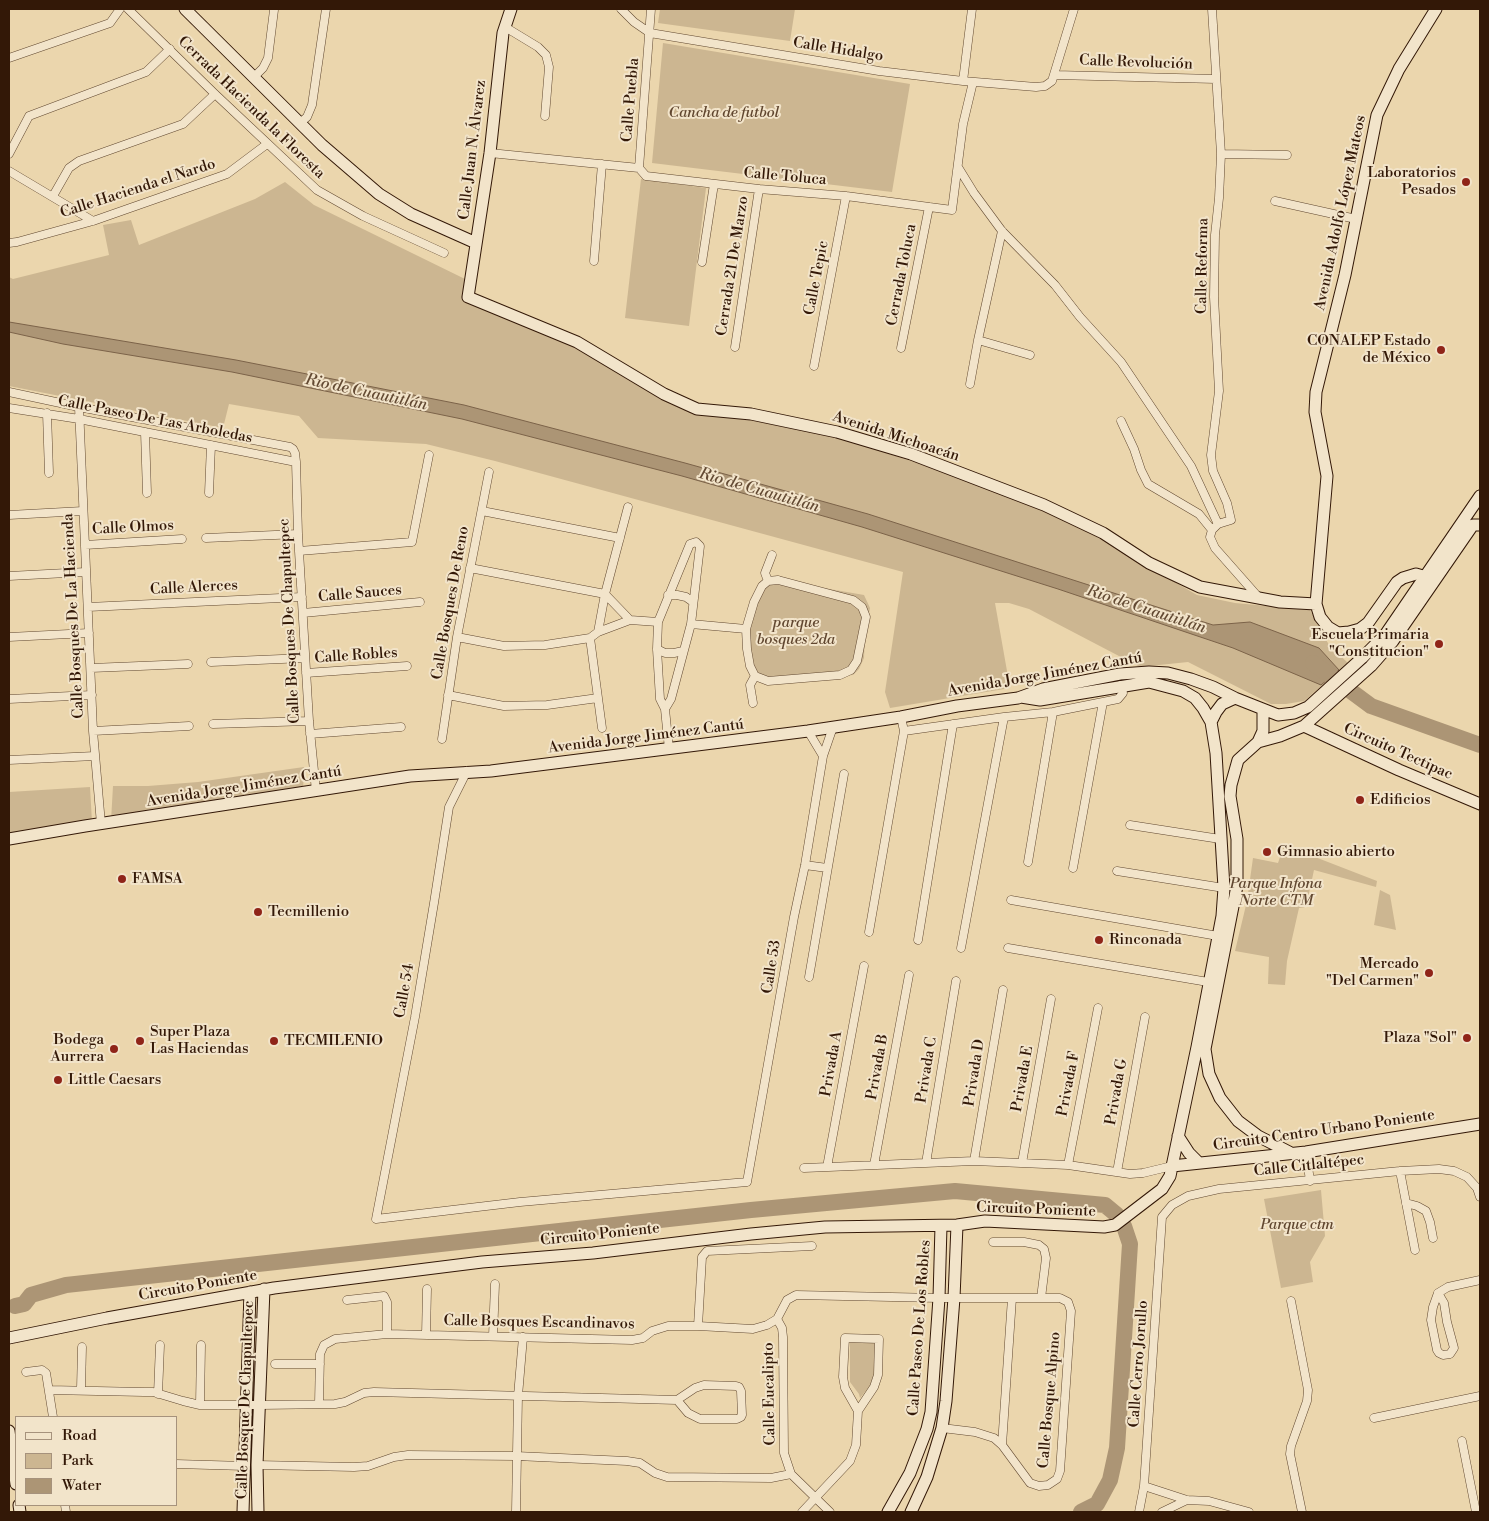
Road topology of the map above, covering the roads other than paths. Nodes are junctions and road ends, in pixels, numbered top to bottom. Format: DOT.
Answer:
graph roads {
  1 [pos="120,9"];
  2 [pos="128,9"];
  3 [pos="185,9"];
  4 [pos="326,9"];
  5 [pos="511,9"];
  6 [pos="651,9"];
  7 [pos="972,9"];
  8 [pos="1074,9"];
  9 [pos="1212,9"];
  10 [pos="1436,9"];
  11 [pos="274,10"];
  12 [pos="625,11"];
  13 [pos="505,27"];
  14 [pos="650,34"];
  15 [pos="170,49"];
  16 [pos="9,58"];
  17 [pos="1055,75"];
  18 [pos="254,77"];
  19 [pos="1216,79"];
  20 [pos="963,81"];
  21 [pos="973,82"];
  22 [pos="215,94"];
  23 [pos="545,116"];
  24 [pos="300,123"];
  25 [pos="267,144"];
  26 [pos="490,152"];
  27 [pos="9,154"];
  28 [pos="1220,154"];
  29 [pos="1287,155"];
  30 [pos="602,164"];
  31 [pos="958,167"];
  32 [pos="639,168"];
  33 [pos="9,171"];
  34 [pos="714,184"];
  35 [pos="759,189"];
  36 [pos="53,196"];
  37 [pos="846,196"];
  38 [pos="1275,201"];
  39 [pos="929,207"];
  40 [pos="1356,219"];
  41 [pos="93,221"];
  42 [pos="1002,231"];
  43 [pos="9,242"];
  44 [pos="476,243"];
  45 [pos="444,253"];
  46 [pos="594,261"];
  47 [pos="702,262"];
  48 [pos="468,297"];
  49 [pos="978,340"];
  50 [pos="735,346"];
  51 [pos="901,348"];
  52 [pos="1030,355"];
  53 [pos="814,366"];
  54 [pos="970,384"];
  55 [pos="9,392"];
  56 [pos="79,407"];
  57 [pos="9,408"];
  58 [pos="47,413"];
  59 [pos="79,419"];
  60 [pos="1122,421"];
  61 [pos="145,432"];
  62 [pos="211,445"];
  63 [pos="293,449"];
  64 [pos="429,455"];
  65 [pos="296,462"];
  66 [pos="489,472"];
  67 [pos="49,473"];
  68 [pos="147,492"];
  69 [pos="209,493"];
  70 [pos="1480,496"];
  71 [pos="628,507"];
  72 [pos="482,511"];
  73 [pos="83,512"];
  74 [pos="9,515"];
  75 [pos="1480,525"];
  76 [pos="1215,527"];
  77 [pos="298,534"];
  78 [pos="206,538"];
  79 [pos="620,538"];
  80 [pos="182,539"];
  81 [pos="85,545"];
  82 [pos="300,551"];
  83 [pos="772,555"];
  84 [pos="470,568"];
  85 [pos="86,572"];
  86 [pos="9,576"];
  87 [pos="1430,580"];
  88 [pos="768,581"];
  89 [pos="605,594"];
  90 [pos="668,595"];
  91 [pos="302,597"];
  92 [pos="1260,599"];
  93 [pos="420,602"];
  94 [pos="693,602"];
  95 [pos="1316,604"];
  96 [pos="88,606"];
  97 [pos="303,613"];
  98 [pos="630,620"];
  99 [pos="658,622"];
  100 [pos="691,624"];
  101 [pos="746,629"];
  102 [pos="598,632"];
  103 [pos="89,633"];
  104 [pos="9,637"];
  105 [pos="457,637"];
  106 [pos="590,638"];
  107 [pos="657,650"];
  108 [pos="683,651"];
  109 [pos="305,658"];
  110 [pos="211,662"];
  111 [pos="1367,662"];
  112 [pos="188,664"];
  113 [pos="407,666"];
  114 [pos="91,668"];
  115 [pos="306,673"];
  116 [pos="755,676"];
  117 [pos="1121,685"];
  118 [pos="92,695"];
  119 [pos="448,695"];
  120 [pos="1330,695"];
  121 [pos="598,698"];
  122 [pos="1020,698"];
  123 [pos="1235,698"];
  124 [pos="9,699"];
  125 [pos="1103,702"];
  126 [pos="753,704"];
  127 [pos="666,709"];
  128 [pos="1263,710"];
  129 [pos="1053,712"];
  130 [pos="901,717"];
  131 [pos="1004,717"];
  132 [pos="309,721"];
  133 [pos="1211,722"];
  134 [pos="213,724"];
  135 [pos="953,724"];
  136 [pos="189,726"];
  137 [pos="1304,726"];
  138 [pos="401,727"];
  139 [pos="833,727"];
  140 [pos="602,728"];
  141 [pos="93,731"];
  142 [pos="808,731"];
  143 [pos="904,731"];
  144 [pos="310,734"];
  145 [pos="442,738"];
  146 [pos="1258,742"];
  147 [pos="669,748"];
  148 [pos="1216,754"];
  149 [pos="95,756"];
  150 [pos="823,756"];
  151 [pos="9,760"];
  152 [pos="1238,760"];
  153 [pos="467,771"];
  154 [pos="844,774"];
  155 [pos="316,792"];
  156 [pos="1480,804"];
  157 [pos="101,824"];
  158 [pos="1130,824"];
  159 [pos="9,839"];
  160 [pos="1220,840"];
  161 [pos="1028,862"];
  162 [pos="806,865"];
  163 [pos="826,868"];
  164 [pos="1073,868"];
  165 [pos="1117,871"];
  166 [pos="1224,888"];
  167 [pos="1012,900"];
  168 [pos="869,932"];
  169 [pos="1218,936"];
  170 [pos="918,940"];
  171 [pos="961,948"];
  172 [pos="1008,948"];
  173 [pos="864,966"];
  174 [pos="909,975"];
  175 [pos="809,977"];
  176 [pos="956,981"];
  177 [pos="1208,982"];
  178 [pos="1003,990"];
  179 [pos="1051,1000"];
  180 [pos="1098,1008"];
  181 [pos="1145,1017"];
  182 [pos="1480,1124"];
  183 [pos="1178,1136"];
  184 [pos="1289,1152"];
  185 [pos="1306,1152"];
  186 [pos="974,1161"];
  187 [pos="926,1163"];
  188 [pos="1022,1163"];
  189 [pos="1199,1163"];
  190 [pos="874,1165"];
  191 [pos="1068,1165"];
  192 [pos="1172,1166"];
  193 [pos="827,1167"];
  194 [pos="804,1168"];
  195 [pos="1400,1171"];
  196 [pos="1117,1172"];
  197 [pos="1310,1181"];
  198 [pos="747,1182"];
  199 [pos="1480,1196"];
  200 [pos="1406,1203"];
  201 [pos="1162,1217"];
  202 [pos="957,1225"];
  203 [pos="941,1226"];
  204 [pos="1433,1238"];
  205 [pos="993,1242"];
  206 [pos="812,1246"];
  207 [pos="1416,1250"];
  208 [pos="1480,1280"];
  209 [pos="496,1284"];
  210 [pos="264,1289"];
  211 [pos="427,1289"];
  212 [pos="250,1292"];
  213 [pos="1438,1293"];
  214 [pos="939,1298"];
  215 [pos="954,1298"];
  216 [pos="1012,1298"];
  217 [pos="1041,1298"];
  218 [pos="347,1300"];
  219 [pos="1291,1302"];
  220 [pos="777,1318"];
  221 [pos="698,1326"];
  222 [pos="387,1334"];
  223 [pos="426,1335"];
  224 [pos="493,1336"];
  225 [pos="522,1337"];
  226 [pos="9,1338"];
  227 [pos="201,1345"];
  228 [pos="160,1346"];
  229 [pos="82,1347"];
  230 [pos="275,1364"];
  231 [pos="320,1364"];
  232 [pos="26,1372"];
  233 [pos="81,1389"];
  234 [pos="49,1390"];
  235 [pos="158,1394"];
  236 [pos="518,1396"];
  237 [pos="1480,1396"];
  238 [pos="678,1400"];
  239 [pos="319,1404"];
  240 [pos="200,1405"];
  241 [pos="245,1405"];
  242 [pos="260,1405"];
  243 [pos="858,1411"];
  244 [pos="53,1416"];
  245 [pos="1374,1418"];
  246 [pos="942,1428"];
  247 [pos="9,1431"];
  248 [pos="1462,1441"];
  249 [pos="1002,1445"];
  250 [pos="516,1456"];
  251 [pos="178,1464"];
  252 [pos="258,1465"];
  253 [pos="245,1466"];
  254 [pos="791,1474"];
  255 [pos="15,1476"];
  256 [pos="1144,1486"];
  257 [pos="814,1498"];
  258 [pos="1187,1500"];
  259 [pos="243,1512"];
  260 [pos="258,1512"];
  261 [pos="516,1512"];
  262 [pos="802,1512"];
  263 [pos="830,1512"];
  264 [pos="891,1512"];
  265 [pos="911,1512"];
  266 [pos="1139,1512"];
  267 [pos="1162,1512"];
  268 [pos="1249,1512"];
  269 [pos="1302,1512"];
  270 [pos="1476,1512"];
  1 -- 16 [label="street"];
  2 -- 15 [label="street, Cerrada Hacienda la Floresta"];
  3 -- 18 [label="street"];
  4 -- 24 [label="street"];
  5 -- 13 [label="street, Calle Juan N. Álvarez"];
  6 -- 14 [label="street, Calle Puebla"];
  7 -- 20 [label="street"];
  8 -- 17 [label="street"];
  9 -- 19 [label="street, Calle Reforma"];
  10 -- 40 [label="street, Avenida Adolfo López Mateos"];
  11 -- 18 [label="street"];
  12 -- 14 [label="street, Calle Hidalgo"];
  13 -- 23 [label="street"];
  13 -- 26 [label="street, Calle Juan N. Álvarez"];
  14 -- 20 [label="street, Calle Hidalgo"];
  14 -- 32 [label="street, Calle Puebla"];
  15 -- 22 [label="street, Cerrada Hacienda la Floresta"];
  15 -- 27 [label="street"];
  17 -- 19 [label="street, Calle Revolución"];
  17 -- 21 [label="street, Calle Hidalgo"];
  18 -- 24 [label="street"];
  19 -- 28 [label="street, Calle Reforma"];
  20 -- 21 [label="street, Calle Hidalgo"];
  21 -- 31 [label="street, Calle Toluca"];
  22 -- 25 [label="street, Cerrada Hacienda la Floresta"];
  22 -- 36 [label="street"];
  24 -- 44 [label="street"];
  25 -- 41 [label="street, Calle Hacienda el Nardo"];
  25 -- 45 [label="street, Cerrada Hacienda la Floresta"];
  26 -- 30 [label="street, Calle Toluca"];
  26 -- 44 [label="street, Calle Juan N. Álvarez"];
  28 -- 29 [label="street"];
  28 -- 76 [label="street, Calle Reforma"];
  30 -- 32 [label="street, Calle Toluca"];
  30 -- 46 [label="street"];
  31 -- 39 [label="street, Calle Toluca"];
  31 -- 42 [label="street"];
  32 -- 34 [label="street, Calle Toluca"];
  33 -- 36 [label="street"];
  34 -- 35 [label="street, Calle Toluca"];
  34 -- 47 [label="street"];
  35 -- 37 [label="street, Calle Toluca"];
  35 -- 50 [label="street, Cerrada 21 De Marzo"];
  36 -- 41 [label="street"];
  37 -- 39 [label="street, Calle Toluca"];
  37 -- 53 [label="street, Calle Tepic"];
  38 -- 40 [label="street"];
  39 -- 51 [label="street, Cerrada Toluca"];
  40 -- 95 [label="street, Avenida Adolfo López Mateos"];
  41 -- 43 [label="street, Calle Hacienda el Nardo"];
  42 -- 49 [label="street"];
  42 -- 76 [label="street"];
  44 -- 48 [label="street, Calle Juan N. Álvarez"];
  48 -- 92 [label="street, Avenida Michoacán"];
  49 -- 52 [label="street"];
  49 -- 54 [label="street"];
  55 -- 56 [label="street, Calle Paseo De Las Arboledas"];
  56 -- 59 [label="street, Calle Bosques De La Hacienda"];
  56 -- 63 [label="street, Calle Paseo De Las Arboledas"];
  57 -- 58 [label="street, Calle Paseo De Las Arboledas"];
  58 -- 59 [label="street, Calle Paseo De Las Arboledas"];
  58 -- 67 [label="street"];
  59 -- 61 [label="street, Calle Paseo De Las Arboledas"];
  59 -- 73 [label="street, Calle Bosques De La Hacienda"];
  60 -- 76 [label="street"];
  61 -- 62 [label="street, Calle Paseo De Las Arboledas"];
  61 -- 68 [label="street"];
  62 -- 65 [label="street, Calle Paseo De Las Arboledas"];
  62 -- 69 [label="street"];
  63 -- 65 [label="street, Calle Bosques De Chapultepec"];
  64 -- 82 [label="street"];
  65 -- 77 [label="street, Calle Bosques De Chapultepec"];
  66 -- 72 [label="street, Calle Bosques De Reno"];
  70 -- 87 [label="street"];
  71 -- 79 [label="street"];
  72 -- 79 [label="street"];
  72 -- 84 [label="street, Calle Bosques De Reno"];
  73 -- 74 [label="street"];
  73 -- 81 [label="street, Calle Bosques De La Hacienda"];
  75 -- 87 [label="street"];
  76 -- 92 [label="street"];
  77 -- 78 [label="street"];
  77 -- 82 [label="street, Calle Bosques De Chapultepec"];
  79 -- 89 [label="street"];
  80 -- 81 [label="street, Calle Olmos"];
  81 -- 85 [label="street, Calle Bosques De La Hacienda"];
  82 -- 91 [label="street, Calle Bosques De Chapultepec"];
  83 -- 88 [label="street"];
  84 -- 89 [label="street"];
  84 -- 105 [label="street, Calle Bosques De Reno"];
  85 -- 86 [label="street"];
  85 -- 96 [label="street, Calle Bosques De La Hacienda"];
  87 -- 95 [label="street"];
  87 -- 111 [label="street"];
  88 -- 101 [label="street"];
  88 -- 116 [label="street"];
  89 -- 98 [label="street"];
  89 -- 102 [label="street"];
  90 -- 94 [label="street"];
  90 -- 94 [label="street"];
  90 -- 99 [label="street"];
  91 -- 96 [label="street, Calle Alerces"];
  91 -- 97 [label="street, Calle Bosques De Chapultepec"];
  92 -- 95 [label="street, Avenida Michoacán"];
  93 -- 97 [label="street, Calle Sauces"];
  94 -- 100 [label="street"];
  96 -- 103 [label="street, Calle Bosques De La Hacienda"];
  97 -- 109 [label="street, Calle Bosques De Chapultepec"];
  98 -- 99 [label="street"];
  98 -- 102 [label="street"];
  99 -- 107 [label="street"];
  100 -- 101 [label="street"];
  100 -- 108 [label="street"];
  101 -- 116 [label="street"];
  102 -- 106 [label="street"];
  103 -- 104 [label="street"];
  103 -- 114 [label="street, Calle Bosques De La Hacienda"];
  105 -- 106 [label="street"];
  105 -- 119 [label="street, Calle Bosques De Reno"];
  106 -- 121 [label="street"];
  107 -- 108 [label="street"];
  107 -- 127 [label="street"];
  108 -- 127 [label="street"];
  109 -- 110 [label="street"];
  109 -- 115 [label="street, Calle Bosques De Chapultepec"];
  111 -- 120 [label="street"];
  111 -- 120 [label="street"];
  112 -- 114 [label="street"];
  113 -- 115 [label="street, Calle Robles"];
  114 -- 118 [label="street, Calle Bosques De La Hacienda"];
  115 -- 132 [label="street, Calle Bosques De Chapultepec"];
  116 -- 126 [label="street"];
  117 -- 122 [label="street"];
  117 -- 125 [label="street"];
  117 -- 133 [label="street"];
  118 -- 124 [label="street"];
  118 -- 141 [label="street, Calle Bosques De La Hacienda"];
  119 -- 121 [label="street"];
  119 -- 145 [label="street, Calle Bosques De Reno"];
  120 -- 128 [label="street, Avenida Jorge Jiménez Cantú"];
  120 -- 137 [label="street"];
  121 -- 140 [label="street"];
  122 -- 123 [label="street, Avenida Jorge Jiménez Cantú"];
  122 -- 130 [label="street, Avenida Jorge Jiménez Cantú"];
  123 -- 128 [label="street, Avenida Jorge Jiménez Cantú"];
  123 -- 133 [label="street"];
  125 -- 129 [label="street"];
  125 -- 164 [label="street"];
  127 -- 147 [label="street"];
  128 -- 146 [label="street"];
  129 -- 131 [label="street"];
  129 -- 161 [label="street"];
  130 -- 139 [label="street, Avenida Jorge Jiménez Cantú"];
  130 -- 143 [label="street"];
  131 -- 135 [label="street"];
  131 -- 171 [label="street"];
  132 -- 134 [label="street"];
  132 -- 144 [label="street, Calle Bosques De Chapultepec"];
  133 -- 148 [label="street"];
  135 -- 143 [label="street"];
  135 -- 170 [label="street"];
  136 -- 141 [label="street"];
  137 -- 146 [label="street"];
  137 -- 156 [label="street, Circuito Tectipac"];
  138 -- 144 [label="street"];
  139 -- 142 [label="street, Avenida Jorge Jiménez Cantú"];
  139 -- 150 [label="street, Calle 53"];
  141 -- 149 [label="street, Calle Bosques De La Hacienda"];
  142 -- 147 [label="street, Avenida Jorge Jiménez Cantú"];
  142 -- 150 [label="street"];
  143 -- 168 [label="street"];
  144 -- 155 [label="street, Calle Bosques De Chapultepec"];
  146 -- 152 [label="street"];
  147 -- 153 [label="street, Avenida Jorge Jiménez Cantú"];
  148 -- 152 [label="street"];
  148 -- 160 [label="street, Circuito Poniente"];
  149 -- 151 [label="street"];
  149 -- 157 [label="street, Calle Bosques De La Hacienda"];
  150 -- 162 [label="street, Calle 53"];
  152 -- 184 [label="street"];
  153 -- 155 [label="street, Avenida Jorge Jiménez Cantú"];
  153 -- 198 [label="street, Calle 54"];
  154 -- 163 [label="street"];
  155 -- 157 [label="street, Avenida Jorge Jiménez Cantú"];
  157 -- 159 [label="street, Avenida Jorge Jiménez Cantú"];
  158 -- 160 [label="street"];
  160 -- 166 [label="street, Circuito Poniente"];
  162 -- 163 [label="street"];
  162 -- 198 [label="street, Calle 53"];
  163 -- 175 [label="street"];
  165 -- 166 [label="street"];
  166 -- 169 [label="street, Circuito Poniente"];
  167 -- 169 [label="street"];
  169 -- 177 [label="street, Circuito Poniente"];
  172 -- 177 [label="street"];
  173 -- 193 [label="street, Privada A"];
  174 -- 190 [label="street, Privada B"];
  176 -- 187 [label="street, Privada C"];
  177 -- 183 [label="street, Circuito Poniente"];
  178 -- 186 [label="street, Privada D"];
  179 -- 188 [label="street, Privada E"];
  180 -- 191 [label="street, Privada F"];
  181 -- 196 [label="street, Privada G"];
  182 -- 185 [label="street, Circuito Centro Urbano Poniente"];
  183 -- 189 [label="street"];
  183 -- 192 [label="street, Circuito Poniente"];
  184 -- 185 [label="street, Circuito Centro Urbano Poniente"];
  184 -- 189 [label="street, Circuito Centro Urbano Poniente"];
  185 -- 197 [label="street"];
  186 -- 187 [label="street"];
  186 -- 188 [label="street"];
  187 -- 190 [label="street"];
  188 -- 191 [label="street"];
  189 -- 192 [label="street, Circuito Centro Urbano Poniente"];
  190 -- 193 [label="street"];
  191 -- 196 [label="street"];
  192 -- 196 [label="street"];
  192 -- 202 [label="street, Circuito Poniente"];
  193 -- 194 [label="street"];
  195 -- 197 [label="street, Calle Citlaltépec"];
  195 -- 199 [label="street, Calle Citlaltépec"];
  195 -- 200 [label="street"];
  197 -- 201 [label="street, Calle Citlaltépec"];
  200 -- 204 [label="street"];
  200 -- 207 [label="street"];
  201 -- 256 [label="street, Calle Cerro Jorullo"];
  202 -- 203 [label="street, Circuito Poniente"];
  202 -- 215 [label="street, Calle Paseo De Los Robles"];
  203 -- 210 [label="street, Circuito Poniente"];
  203 -- 214 [label="street, Calle Paseo De Los Robles"];
  205 -- 217 [label="street"];
  206 -- 221 [label="street"];
  208 -- 213 [label="street"];
  209 -- 224 [label="street"];
  210 -- 212 [label="street, Circuito Poniente"];
  210 -- 242 [label="street, Calle Bosque De Chapultepec"];
  211 -- 223 [label="street"];
  212 -- 226 [label="street, Circuito Poniente"];
  212 -- 241 [label="street, Calle Bosque De Chapultepec"];
  213 -- 213 [label="street"];
  214 -- 215 [label="street"];
  214 -- 220 [label="street"];
  214 -- 264 [label="street, Calle Paseo De Los Robles"];
  215 -- 216 [label="street"];
  215 -- 246 [label="street, Calle Paseo De Los Robles"];
  216 -- 217 [label="street"];
  216 -- 249 [label="street"];
  217 -- 249 [label="street, Calle Bosque Alpino"];
  218 -- 222 [label="street"];
  219 -- 269 [label="street"];
  220 -- 221 [label="street, Calle Bosques Escandinavos"];
  220 -- 254 [label="street, Calle Eucalipto"];
  221 -- 225 [label="street, Calle Bosques Escandinavos"];
  222 -- 223 [label="street, Calle Bosques Escandinavos"];
  222 -- 231 [label="street, Calle Bosques Escandinavos"];
  223 -- 224 [label="street, Calle Bosques Escandinavos"];
  224 -- 225 [label="street, Calle Bosques Escandinavos"];
  225 -- 236 [label="street"];
  227 -- 240 [label="street"];
  228 -- 235 [label="street"];
  229 -- 233 [label="street"];
  230 -- 231 [label="street"];
  231 -- 239 [label="street"];
  232 -- 234 [label="street"];
  233 -- 234 [label="street"];
  233 -- 235 [label="street"];
  234 -- 244 [label="street"];
  235 -- 240 [label="street"];
  236 -- 238 [label="street"];
  236 -- 239 [label="street"];
  236 -- 250 [label="street"];
  237 -- 245 [label="street"];
  238 -- 238 [label="street"];
  239 -- 242 [label="street"];
  240 -- 241 [label="street"];
  241 -- 242 [label="street"];
  241 -- 253 [label="street, Calle Bosque De Chapultepec"];
  242 -- 252 [label="street, Calle Bosque De Chapultepec"];
  243 -- 243 [label="street"];
  243 -- 257 [label="street"];
  246 -- 249 [label="street, Calle Bosque Alpino"];
  246 -- 265 [label="street, Calle Paseo De Los Robles"];
  247 -- 255 [label="street"];
  248 -- 270 [label="street"];
  250 -- 252 [label="street"];
  250 -- 254 [label="street"];
  250 -- 261 [label="street"];
  251 -- 253 [label="street"];
  252 -- 260 [label="street, Calle Bosque De Chapultepec"];
  253 -- 259 [label="street, Calle Bosque De Chapultepec"];
  254 -- 257 [label="street, Calle Eucalipto"];
  256 -- 258 [label="street"];
  256 -- 266 [label="street, Calle Cerro Jorullo"];
  257 -- 262 [label="street"];
  257 -- 263 [label="street, Calle Eucalipto"];
  258 -- 267 [label="street"];
  258 -- 268 [label="street"];
}
